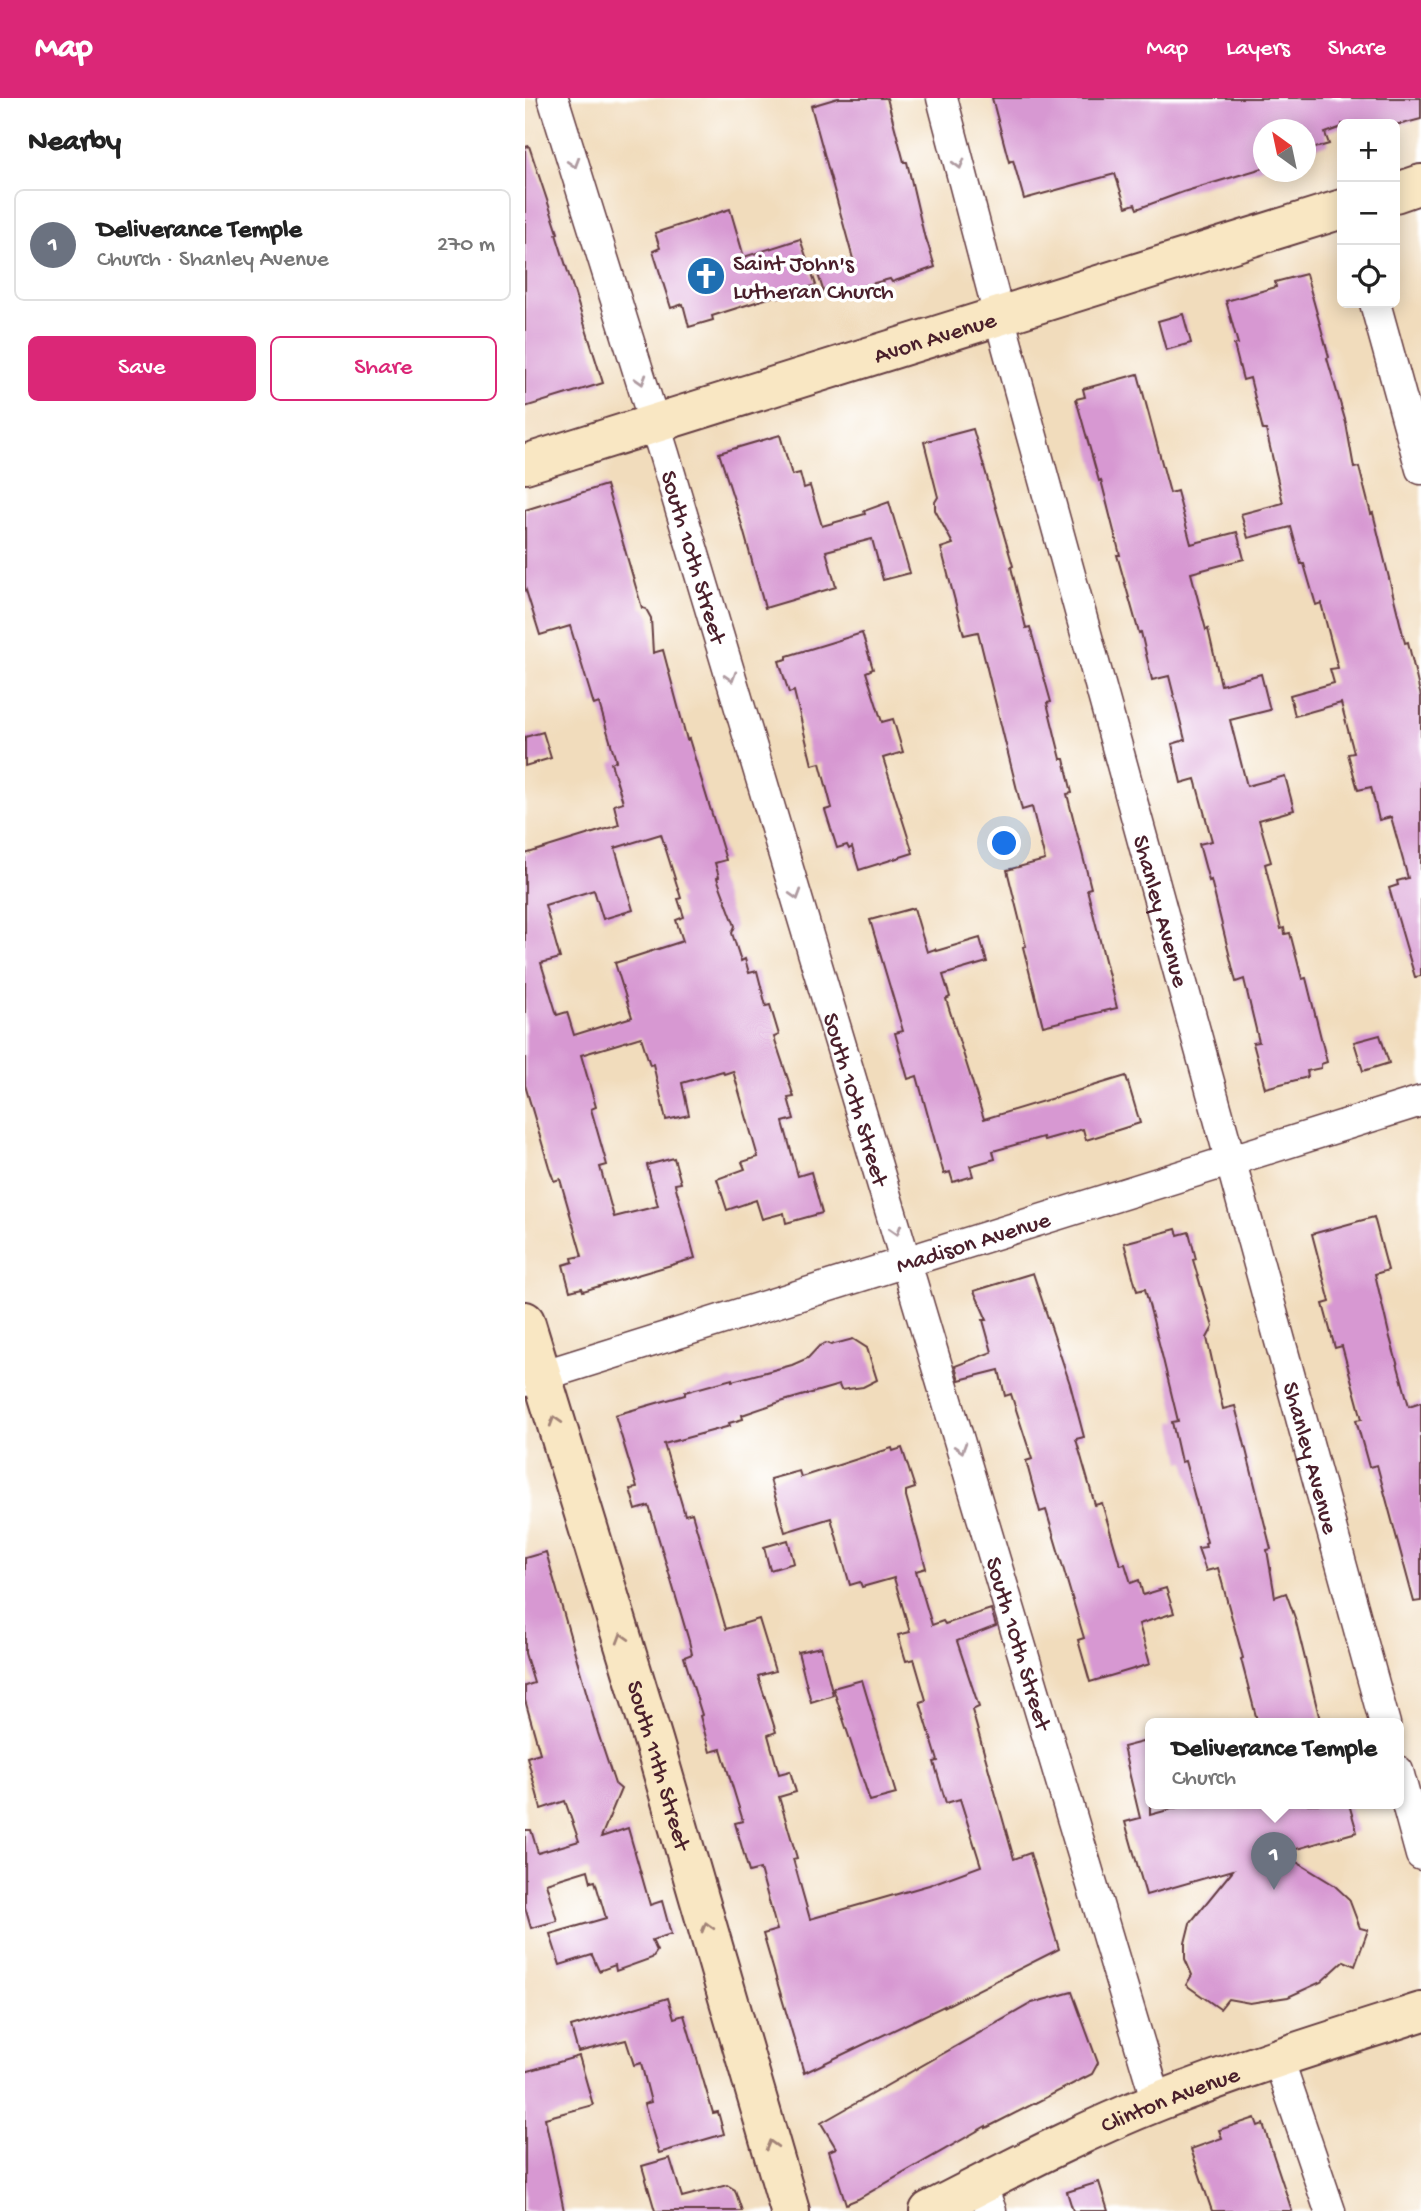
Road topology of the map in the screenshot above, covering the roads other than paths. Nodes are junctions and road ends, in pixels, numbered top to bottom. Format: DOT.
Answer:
graph roads {
  1 [pos="553,98"];
  2 [pos="942,98"];
  3 [pos="1421,184"];
  4 [pos="1400,190"];
  5 [pos="1337,211"];
  6 [pos="1376,308"];
  7 [pos="999,316"];
  8 [pos="655,424"];
  9 [pos="525,464"];
  10 [pos="1421,469"];
  11 [pos="1421,1101"];
  12 [pos="1232,1159"];
  13 [pos="906,1262"];
  14 [pos="525,1321"];
  15 [pos="533,1379"];
  16 [pos="1383,1718"];
  17 [pos="1404,1793"];
  18 [pos="1421,1855"];
  19 [pos="1421,2012"];
  20 [pos="1278,2058"];
  21 [pos="1157,2102"];
  22 [pos="986,2198"];
  23 [pos="790,2211"];
  24 [pos="929,2211"];
  25 [pos="1330,2211"];
  1 -- 8 [label="street, South 10th Street, one-way"];
  2 -- 7 [label="street, Shanley Avenue, one-way"];
  3 -- 4 [label="street"];
  5 -- 7 [label="street, Avon Avenue"];
  6 -- 10 [label="street"];
  7 -- 8 [label="street, Avon Avenue"];
  7 -- 12 [label="street, Shanley Avenue"];
  8 -- 9 [label="street, Avon Avenue"];
  8 -- 13 [label="street, South 10th Street, one-way"];
  11 -- 12 [label="street, Madison Avenue"];
  12 -- 13 [label="street, Madison Avenue"];
  12 -- 16 [label="street, Shanley Avenue"];
  13 -- 15 [label="street, Madison Avenue"];
  13 -- 21 [label="street, South 10th Street, one-way"];
  14 -- 15 [label="street, South 11th Street"];
  23 -- 15 [label="street, South 11th Street, one-way"];
  17 -- 18 [label="street"];
  19 -- 20 [label="street, Clinton Avenue"];
  20 -- 21 [label="street, Clinton Avenue"];
  20 -- 25 [label="street"];
  21 -- 22 [label="street, Clinton Avenue"];
  22 -- 24 [label="street, Clinton Avenue"];
}
